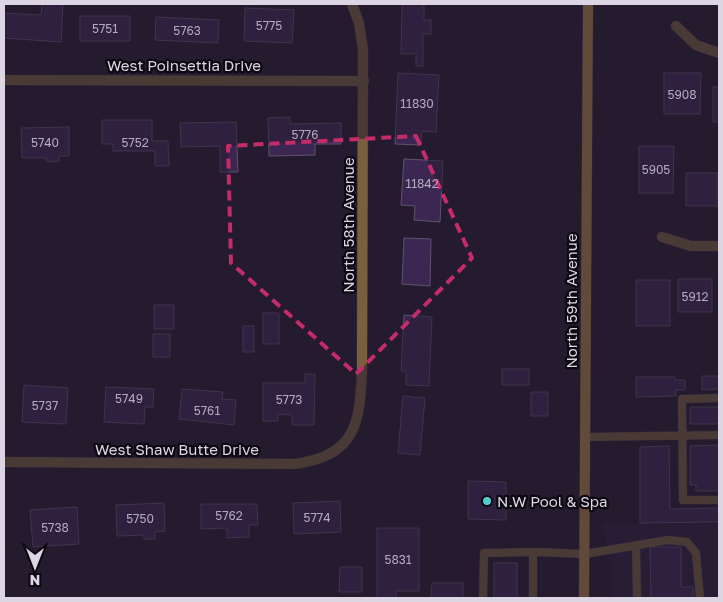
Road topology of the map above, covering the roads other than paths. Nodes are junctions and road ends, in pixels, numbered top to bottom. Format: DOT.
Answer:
graph roads {
  1 [pos="352,4"];
  2 [pos="588,4"];
  3 [pos="676,26"];
  4 [pos="719,53"];
  5 [pos="4,80"];
  6 [pos="364,80"];
  7 [pos="662,237"];
  8 [pos="719,246"];
  9 [pos="719,398"];
  10 [pos="682,435"];
  11 [pos="719,435"];
  12 [pos="586,438"];
  13 [pos="344,444"];
  14 [pos="4,462"];
  15 [pos="719,500"];
  16 [pos="636,545"];
  17 [pos="534,552"];
  18 [pos="585,554"];
  19 [pos="483,598"];
  20 [pos="534,598"];
  21 [pos="584,598"];
  22 [pos="637,598"];
  23 [pos="700,598"];
  1 -- 6 [label="street, North 58th Avenue"];
  2 -- 12 [label="main road, North 59th Avenue"];
  3 -- 4 [label="street"];
  5 -- 6 [label="street, West Poinsettia Drive"];
  6 -- 13 [label="street, North 58th Avenue"];
  7 -- 8 [label="street"];
  9 -- 10 [label="lane"];
  10 -- 11 [label="lane"];
  10 -- 12 [label="lane"];
  10 -- 15 [label="lane"];
  12 -- 18 [label="main road, North 59th Avenue"];
  13 -- 14 [label="street, West Shaw Butte Drive"];
  16 -- 18 [label="lane"];
  16 -- 22 [label="lane"];
  16 -- 23 [label="lane"];
  17 -- 18 [label="lane"];
  17 -- 19 [label="lane"];
  17 -- 20 [label="lane"];
  18 -- 21 [label="main road, North 59th Avenue"];
}
